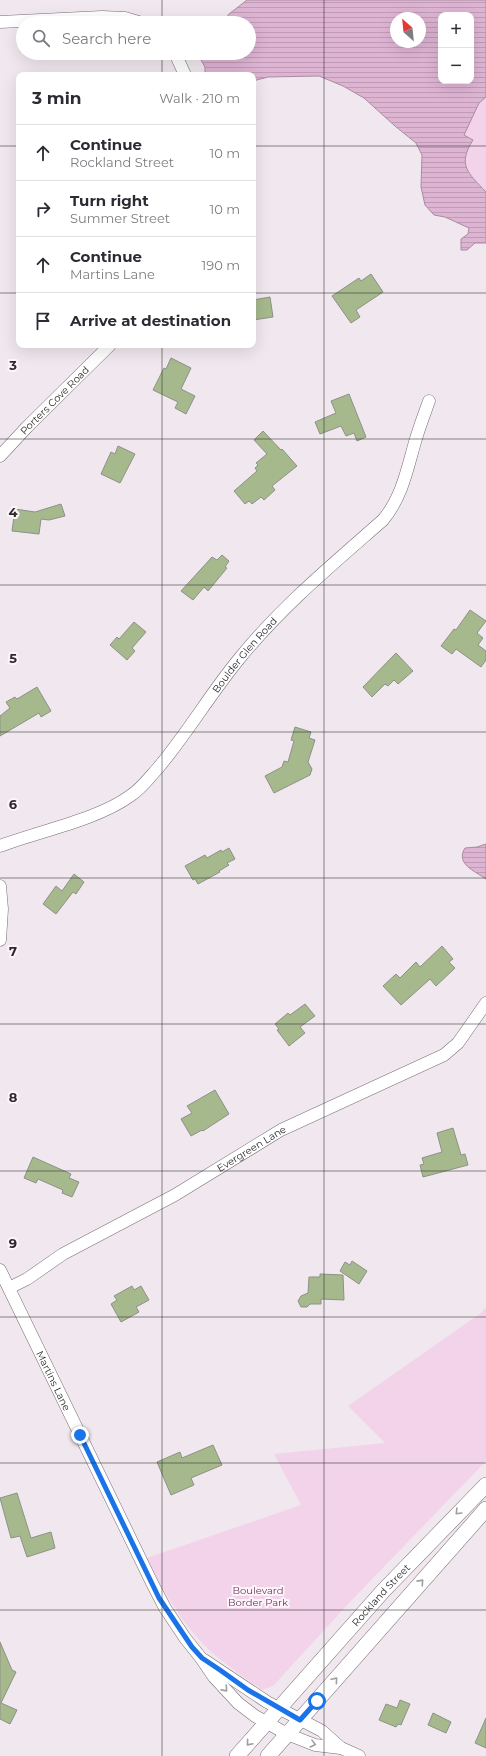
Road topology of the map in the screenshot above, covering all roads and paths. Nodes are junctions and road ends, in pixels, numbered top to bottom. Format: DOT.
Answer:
graph roads {
  1 [pos="16,21"];
  2 [pos="0,22"];
  3 [pos="178,60"];
  4 [pos="184,72"];
  5 [pos="107,348"];
  6 [pos="428,401"];
  7 [pos="0,456"];
  8 [pos="0,846"];
  9 [pos="0,886"];
  10 [pos="0,940"];
  11 [pos="486,1003"];
  12 [pos="0,1270"];
  13 [pos="9,1288"];
  14 [pos="486,1485"];
  15 [pos="486,1509"];
  16 [pos="202,1658"];
  17 [pos="279,1708"];
  18 [pos="300,1720"];
  19 [pos="266,1723"];
  20 [pos="287,1734"];
  21 [pos="341,1748"];
  22 [pos="237,1756"];
  23 [pos="268,1756"];
  24 [pos="359,1756"];
  1 -- 2 [label="street"];
  3 -- 4 [label="street"];
  5 -- 7 [label="street, Porters Cove Road"];
  6 -- 8 [label="street, Boulder Glen Road"];
  9 -- 10 [label="street"];
  11 -- 13 [label="street, Evergreen Lane"];
  12 -- 13 [label="street, Martins Lane"];
  13 -- 16 [label="street, Martins Lane"];
  14 -- 17 [label="main road, Rockland Street, one-way"];
  18 -- 15 [label="main road, one-way"];
  16 -- 17 [label="street, Martins Lane"];
  16 -- 19 [label="street, Martins Lane, one-way"];
  17 -- 18 [label="street, Martins Lane"];
  17 -- 19 [label="main road, Rockland Street"];
  18 -- 20 [label="main road"];
  18 -- 21 [label="street, Martins Lane"];
  19 -- 20 [label="street, Martins Lane"];
  19 -- 22 [label="main road, Rockland Street, one-way"];
  20 -- 21 [label="street, Martins Lane, one-way"];
  20 -- 23 [label="main road"];
  21 -- 24 [label="street"];
}
